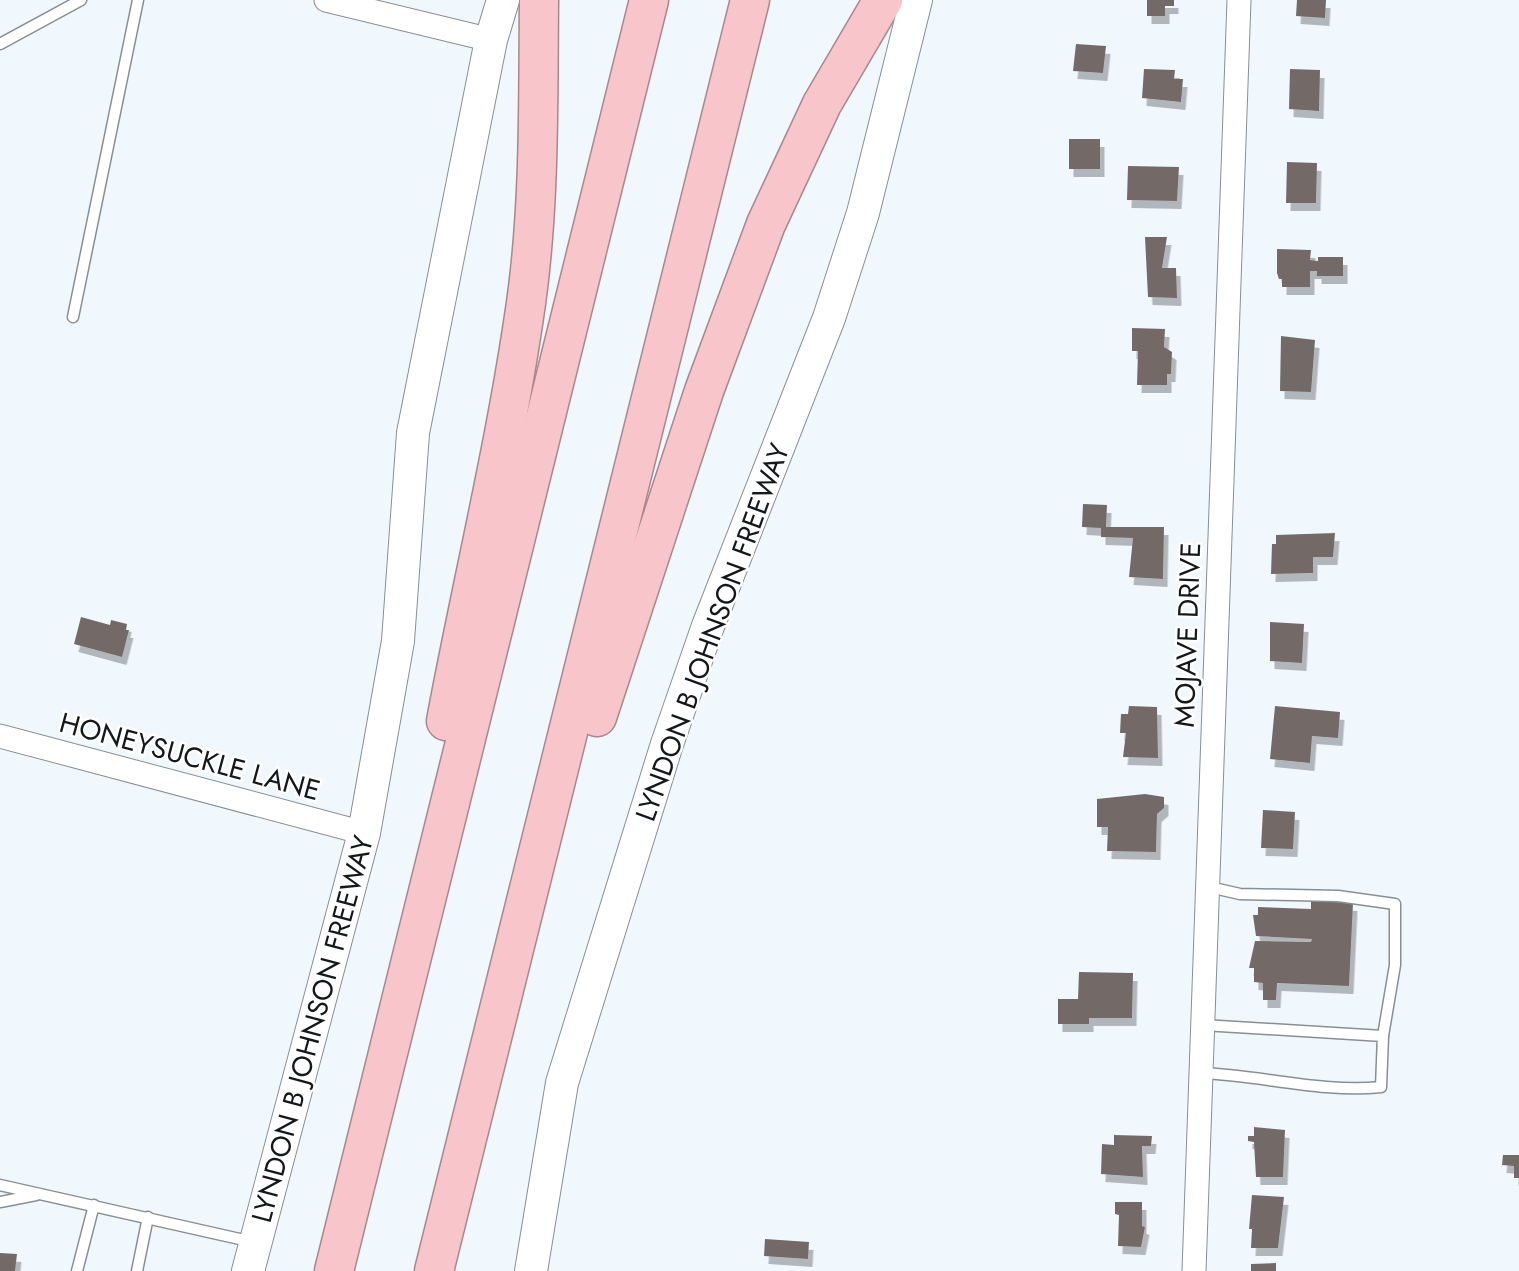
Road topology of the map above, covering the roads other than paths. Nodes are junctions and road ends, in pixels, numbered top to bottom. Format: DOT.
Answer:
graph roads {
  1 [pos="81,0"];
  2 [pos="138,0"];
  3 [pos="326,0"];
  4 [pos="503,0"];
  5 [pos="538,0"];
  6 [pos="649,0"];
  7 [pos="750,0"];
  8 [pos="883,0"];
  9 [pos="916,0"];
  10 [pos="1239,0"];
  11 [pos="491,40"];
  12 [pos="0,44"];
  13 [pos="73,317"];
  14 [pos="0,736"];
  15 [pos="364,833"];
  16 [pos="1209,887"];
  17 [pos="1203,1025"];
  18 [pos="1383,1036"];
  19 [pos="1201,1073"];
  20 [pos="370,1126"];
  21 [pos="464,1153"];
  22 [pos="0,1185"];
  23 [pos="42,1194"];
  24 [pos="0,1202"];
  25 [pos="94,1205"];
  26 [pos="148,1217"];
  27 [pos="252,1257"];
  28 [pos="78,1271"];
  29 [pos="137,1271"];
  30 [pos="334,1271"];
  31 [pos="435,1271"];
  32 [pos="531,1271"];
  33 [pos="1194,1271"];
  1 -- 12 [label="lane"];
  2 -- 13 [label="lane"];
  3 -- 11 [label="street"];
  4 -- 11 [label="main road, LYNDON B JOHNSON FREEWAY"];
  5 -- 20 [label="highway"];
  6 -- 20 [label="highway"];
  7 -- 21 [label="highway"];
  8 -- 21 [label="highway"];
  9 -- 32 [label="main road, LYNDON B JOHNSON FREEWAY"];
  10 -- 16 [label="street, MOJAVE DRIVE"];
  11 -- 15 [label="main road, LYNDON B JOHNSON FREEWAY"];
  14 -- 15 [label="street, HONEYSUCKLE LANE"];
  15 -- 27 [label="main road, LYNDON B JOHNSON FREEWAY"];
  16 -- 17 [label="street, MOJAVE DRIVE"];
  16 -- 18 [label="lane"];
  17 -- 18 [label="lane"];
  17 -- 19 [label="street, MOJAVE DRIVE"];
  18 -- 19 [label="lane"];
  19 -- 33 [label="street, MOJAVE DRIVE"];
  20 -- 30 [label="highway"];
  21 -- 31 [label="highway"];
  22 -- 23 [label="lane"];
  23 -- 24 [label="lane"];
  23 -- 25 [label="lane"];
  25 -- 26 [label="lane"];
  25 -- 28 [label="lane"];
  26 -- 27 [label="lane"];
  26 -- 29 [label="lane"];
}
